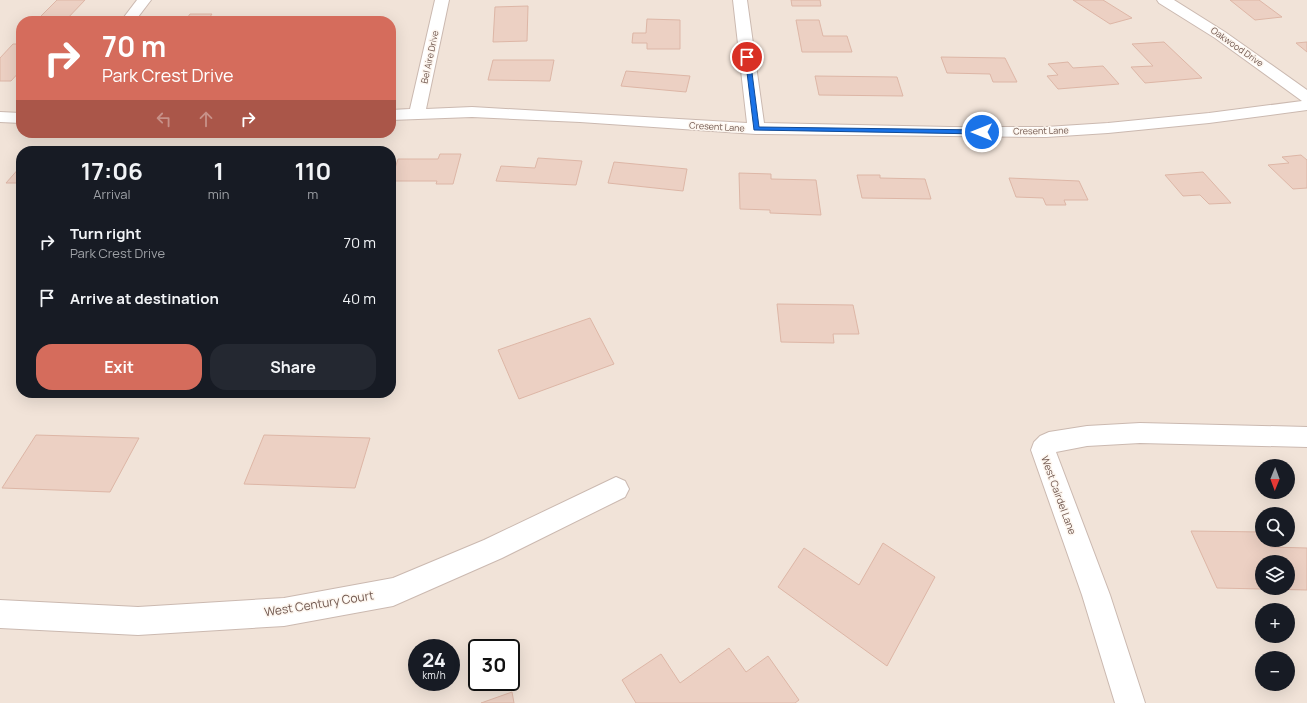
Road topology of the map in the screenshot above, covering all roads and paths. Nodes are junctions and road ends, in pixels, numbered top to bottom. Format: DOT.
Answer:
graph roads {
  1 [pos="144,0"];
  2 [pos="442,0"];
  3 [pos="740,0"];
  4 [pos="1164,0"];
  5 [pos="132,16"];
  6 [pos="1307,97"];
  7 [pos="1307,105"];
  8 [pos="417,114"];
  9 [pos="396,116"];
  10 [pos="0,117"];
  11 [pos="16,118"];
  12 [pos="756,129"];
  13 [pos="1307,437"];
  14 [pos="616,489"];
  15 [pos="0,614"];
  16 [pos="1130,703"];
  1 -- 5 [label="street"];
  2 -- 8 [label="street, Bel Aire Drive"];
  3 -- 12 [label="street"];
  4 -- 6 [label="street, Oakwood Drive"];
  7 -- 12 [label="street, Cresent Lane"];
  8 -- 9 [label="street, Cresent Lane"];
  8 -- 12 [label="street, Cresent Lane"];
  10 -- 11 [label="street"];
  13 -- 16 [label="street, West Cairdel Lane"];
  14 -- 15 [label="street, West Century Court"];
}
